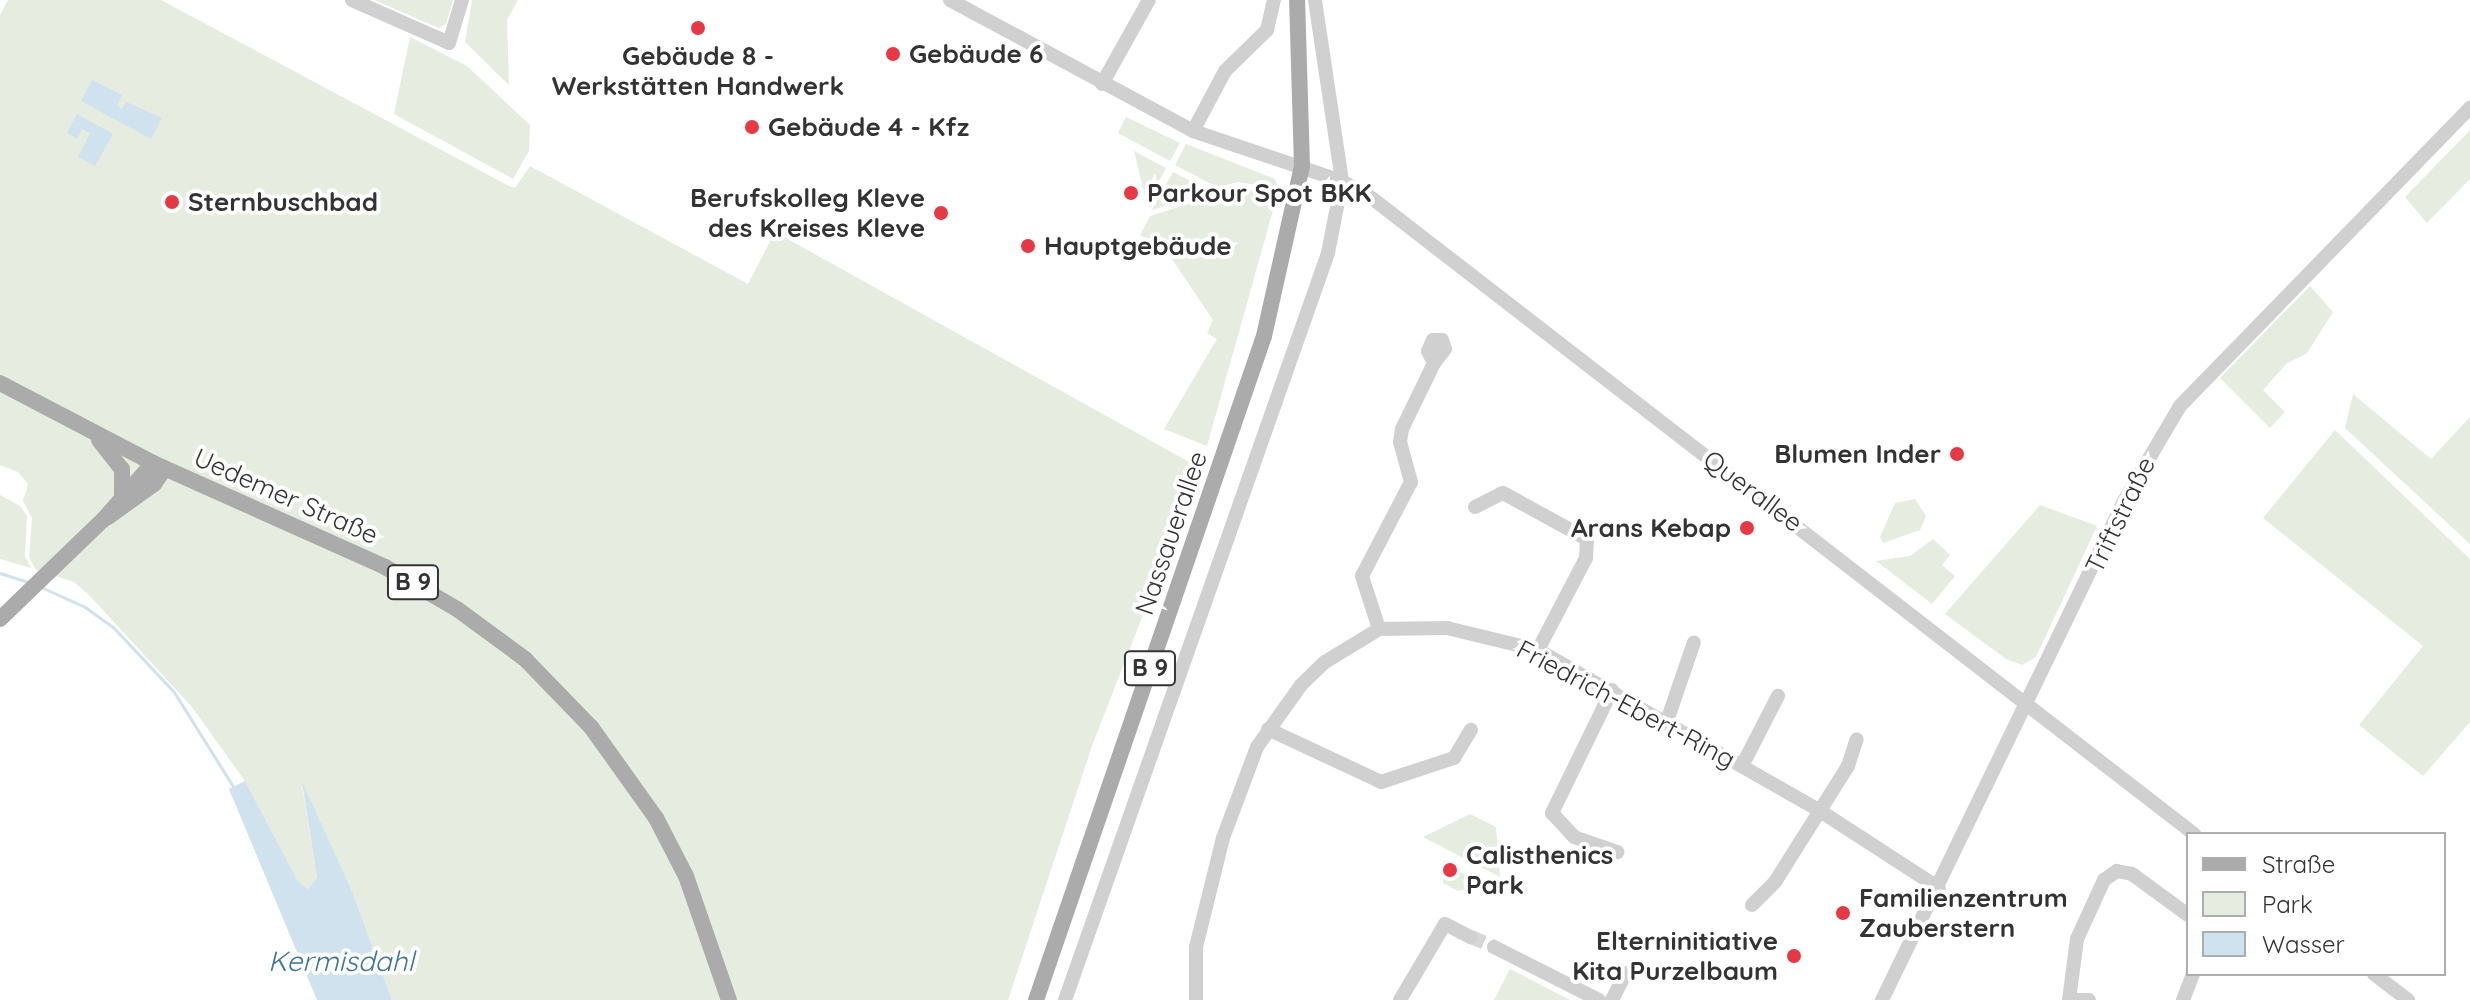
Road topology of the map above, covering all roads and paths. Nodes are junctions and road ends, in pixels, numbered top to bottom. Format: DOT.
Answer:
graph roads {
  1 [pos="352,0"];
  2 [pos="462,0"];
  3 [pos="950,0"];
  4 [pos="1149,0"];
  5 [pos="1274,0"];
  6 [pos="1297,0"];
  7 [pos="1315,0"];
  8 [pos="1102,84"];
  9 [pos="2470,108"];
  10 [pos="1193,131"];
  11 [pos="1302,166"];
  12 [pos="1348,184"];
  13 [pos="1434,363"];
  14 [pos="0,383"];
  15 [pos="93,432"];
  16 [pos="159,465"];
  17 [pos="122,494"];
  18 [pos="1475,507"];
  19 [pos="103,520"];
  20 [pos="3,616"];
  21 [pos="1379,629"];
  22 [pos="1694,642"];
  23 [pos="1538,650"];
  24 [pos="1612,690"];
  25 [pos="1778,696"];
  26 [pos="2028,705"];
  27 [pos="1667,721"];
  28 [pos="1268,729"];
  29 [pos="1471,730"];
  30 [pos="1857,739"];
  31 [pos="1742,766"];
  32 [pos="1817,809"];
  33 [pos="2191,832"];
  34 [pos="1617,852"];
  35 [pos="1939,888"];
  36 [pos="1752,905"];
  37 [pos="2186,914"];
  38 [pos="1471,937"];
  39 [pos="1494,947"];
  40 [pos="1626,973"];
  41 [pos="2192,976"];
  42 [pos="2377,976"];
  43 [pos="729,1000"];
  44 [pos="1036,1000"];
  45 [pos="1065,1000"];
  46 [pos="1196,1000"];
  47 [pos="1400,1000"];
  48 [pos="1599,1000"];
  49 [pos="1612,1000"];
  50 [pos="1882,1000"];
  51 [pos="2069,1000"];
  52 [pos="2076,1000"];
  53 [pos="2089,1000"];
  54 [pos="2183,1000"];
  55 [pos="2408,1000"];
  1 -- 2 [label="street"];
  3 -- 8 [label="street, Querallee"];
  4 -- 8 [label="street"];
  5 -- 10 [label="street"];
  6 -- 11 [label="main road, Nassauerallee"];
  7 -- 12 [label="street, Nassauerallee"];
  8 -- 10 [label="street, Querallee"];
  9 -- 26 [label="street, Triftstraße"];
  10 -- 11 [label="street, Querallee"];
  11 -- 12 [label="street, Querallee"];
  11 -- 44 [label="main road, Nassauerallee / B 9"];
  12 -- 26 [label="street, Querallee"];
  12 -- 45 [label="street, Nassauerallee"];
  13 -- 21 [label="street"];
  14 -- 15 [label="main road, Uedemer Straße"];
  15 -- 16 [label="main road, Uedemer Straße"];
  15 -- 17 [label="main road"];
  16 -- 17 [label="main road"];
  16 -- 19 [label="main road"];
  16 -- 43 [label="main road, Uedemer Straße / B 9"];
  17 -- 19 [label="main road"];
  18 -- 23 [label="street"];
  19 -- 20 [label="main road"];
  21 -- 23 [label="street, Friedrich-Ebert-Ring"];
  21 -- 28 [label="street"];
  22 -- 27 [label="street"];
  23 -- 24 [label="street, Friedrich-Ebert-Ring"];
  24 -- 27 [label="street, Friedrich-Ebert-Ring"];
  24 -- 34 [label="street"];
  25 -- 31 [label="street"];
  26 -- 33 [label="street, Querallee"];
  26 -- 35 [label="street, Triftstraße"];
  27 -- 31 [label="street, Friedrich-Ebert-Ring"];
  28 -- 29 [label="street"];
  28 -- 46 [label="street"];
  30 -- 32 [label="street"];
  31 -- 32 [label="street, Friedrich-Ebert-Ring"];
  32 -- 35 [label="street, Friedrich-Ebert-Ring"];
  32 -- 36 [label="street"];
  35 -- 50 [label="street, Triftstraße"];
  37 -- 51 [label="street"];
  38 -- 47 [label="street"];
  39 -- 48 [label="street"];
  40 -- 49 [label="street"];
  41 -- 54 [label="street"];
  42 -- 55 [label="street"];
  52 -- 53 [label="street"];
}
